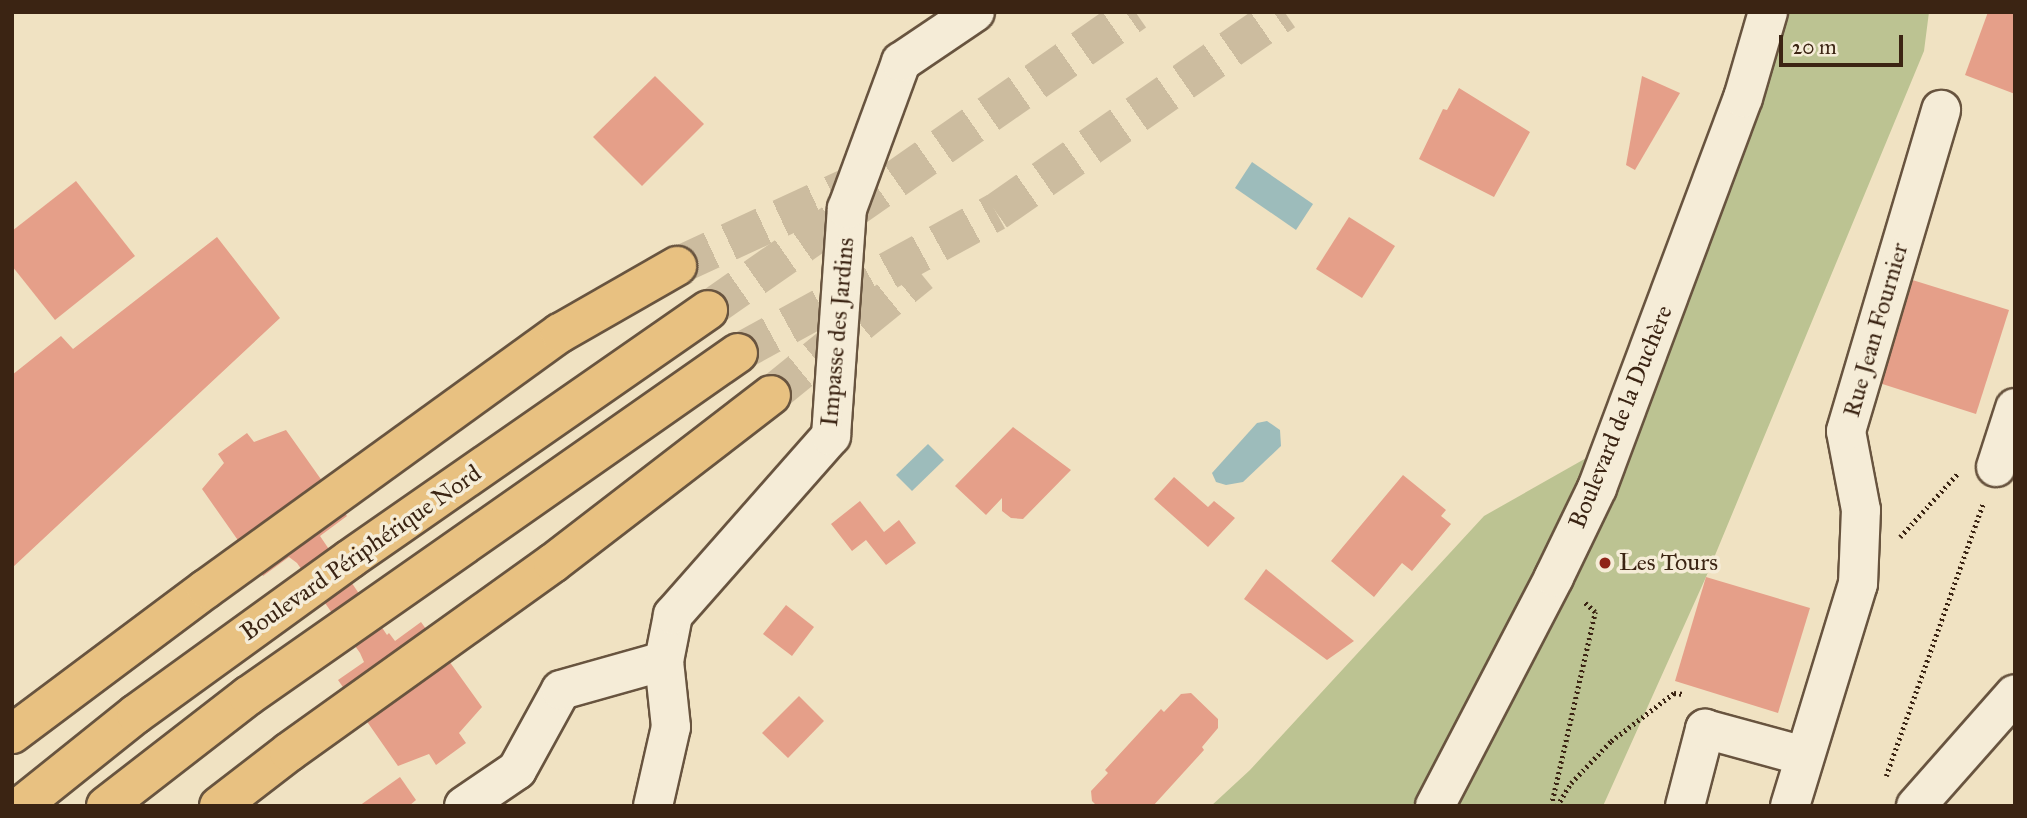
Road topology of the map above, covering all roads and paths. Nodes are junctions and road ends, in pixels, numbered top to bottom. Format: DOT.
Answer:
graph roads {
  1 [pos="975,12"];
  2 [pos="1768,12"];
  3 [pos="1941,110"];
  4 [pos="677,266"];
  5 [pos="708,310"];
  6 [pos="738,353"];
  7 [pos="771,395"];
  8 [pos="2015,408"];
  9 [pos="1996,467"];
  10 [pos="1975,528"];
  11 [pos="1554,577"];
  12 [pos="1858,584"];
  13 [pos="664,662"];
  14 [pos="1687,694"];
  15 [pos="2015,694"];
  16 [pos="57,702"];
  17 [pos="12,734"];
  18 [pos="12,742"];
  19 [pos="1804,756"];
  20 [pos="1885,778"];
  21 [pos="21,806"];
  22 [pos="106,806"];
  23 [pos="219,806"];
  24 [pos="464,806"];
  25 [pos="653,806"];
  26 [pos="1435,806"];
  27 [pos="1551,806"];
  28 [pos="1557,806"];
  29 [pos="1685,806"];
  30 [pos="1790,806"];
  31 [pos="1916,806"];
  1 -- 13 [label="street, Impasse des Jardins"];
  2 -- 11 [label="street, Boulevard de la Duchère"];
  3 -- 12 [label="street, Rue Jean Fournier"];
  4 -- 16 [label="highway"];
  5 -- 21 [label="highway, Boulevard Périphérique Nord"];
  6 -- 22 [label="highway"];
  7 -- 23 [label="highway"];
  8 -- 9 [label="street"];
  9 -- 12 [label="path"];
  10 -- 20 [label="path"];
  11 -- 26 [label="street, Boulevard de la Duchère"];
  11 -- 27 [label="path"];
  12 -- 19 [label="street, Rue Jean Fournier"];
  13 -- 24 [label="street"];
  13 -- 25 [label="street, Impasse des Jardins"];
  14 -- 28 [label="path"];
  15 -- 31 [label="street"];
  16 -- 17 [label="highway"];
  16 -- 18 [label="highway"];
  19 -- 29 [label="street"];
  19 -- 30 [label="street, Rue Jean Fournier"];
}
